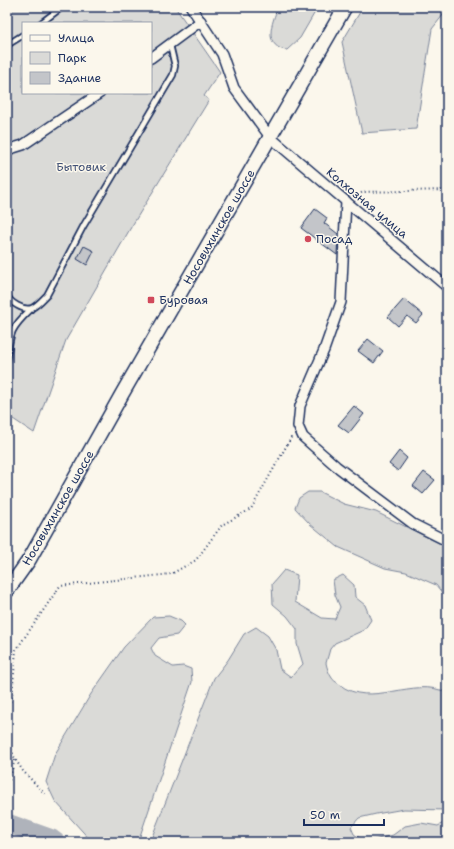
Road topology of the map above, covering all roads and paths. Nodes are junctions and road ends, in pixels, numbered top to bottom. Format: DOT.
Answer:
graph roads {
  1 [pos="62,7"];
  2 [pos="191,7"];
  3 [pos="345,7"];
  4 [pos="201,21"];
  5 [pos="42,22"];
  6 [pos="22,36"];
  7 [pos="7,45"];
  8 [pos="170,46"];
  9 [pos="152,57"];
  10 [pos="99,94"];
  11 [pos="270,137"];
  12 [pos="7,150"];
  13 [pos="447,190"];
  14 [pos="346,201"];
  15 [pos="447,287"];
  16 [pos="7,294"];
  17 [pos="31,308"];
  18 [pos="7,360"];
  19 [pos="298,426"];
  20 [pos="447,541"];
  21 [pos="7,591"];
  22 [pos="7,709"];
  23 [pos="7,738"];
  24 [pos="15,759"];
  25 [pos="7,788"];
  26 [pos="45,794"];
  1 -- 5 [label="lane"];
  2 -- 4 [label="street, Колхозная улица"];
  3 -- 11 [label="main road, Носовихинское шоссе"];
  4 -- 8 [label="street"];
  4 -- 11 [label="street, Колхозная улица"];
  6 -- 7 [label="lane"];
  8 -- 9 [label="street"];
  8 -- 17 [label="lane"];
  10 -- 12 [label="street"];
  11 -- 14 [label="street, Колхозная улица"];
  11 -- 21 [label="main road, Носовихинское шоссе"];
  13 -- 14 [label="path"];
  14 -- 15 [label="street, Колхозная улица"];
  14 -- 19 [label="street"];
  16 -- 17 [label="lane"];
  17 -- 18 [label="lane"];
  19 -- 20 [label="street"];
  19 -- 22 [label="path"];
  23 -- 24 [label="path"];
  24 -- 25 [label="path"];
  24 -- 26 [label="path"];
}
